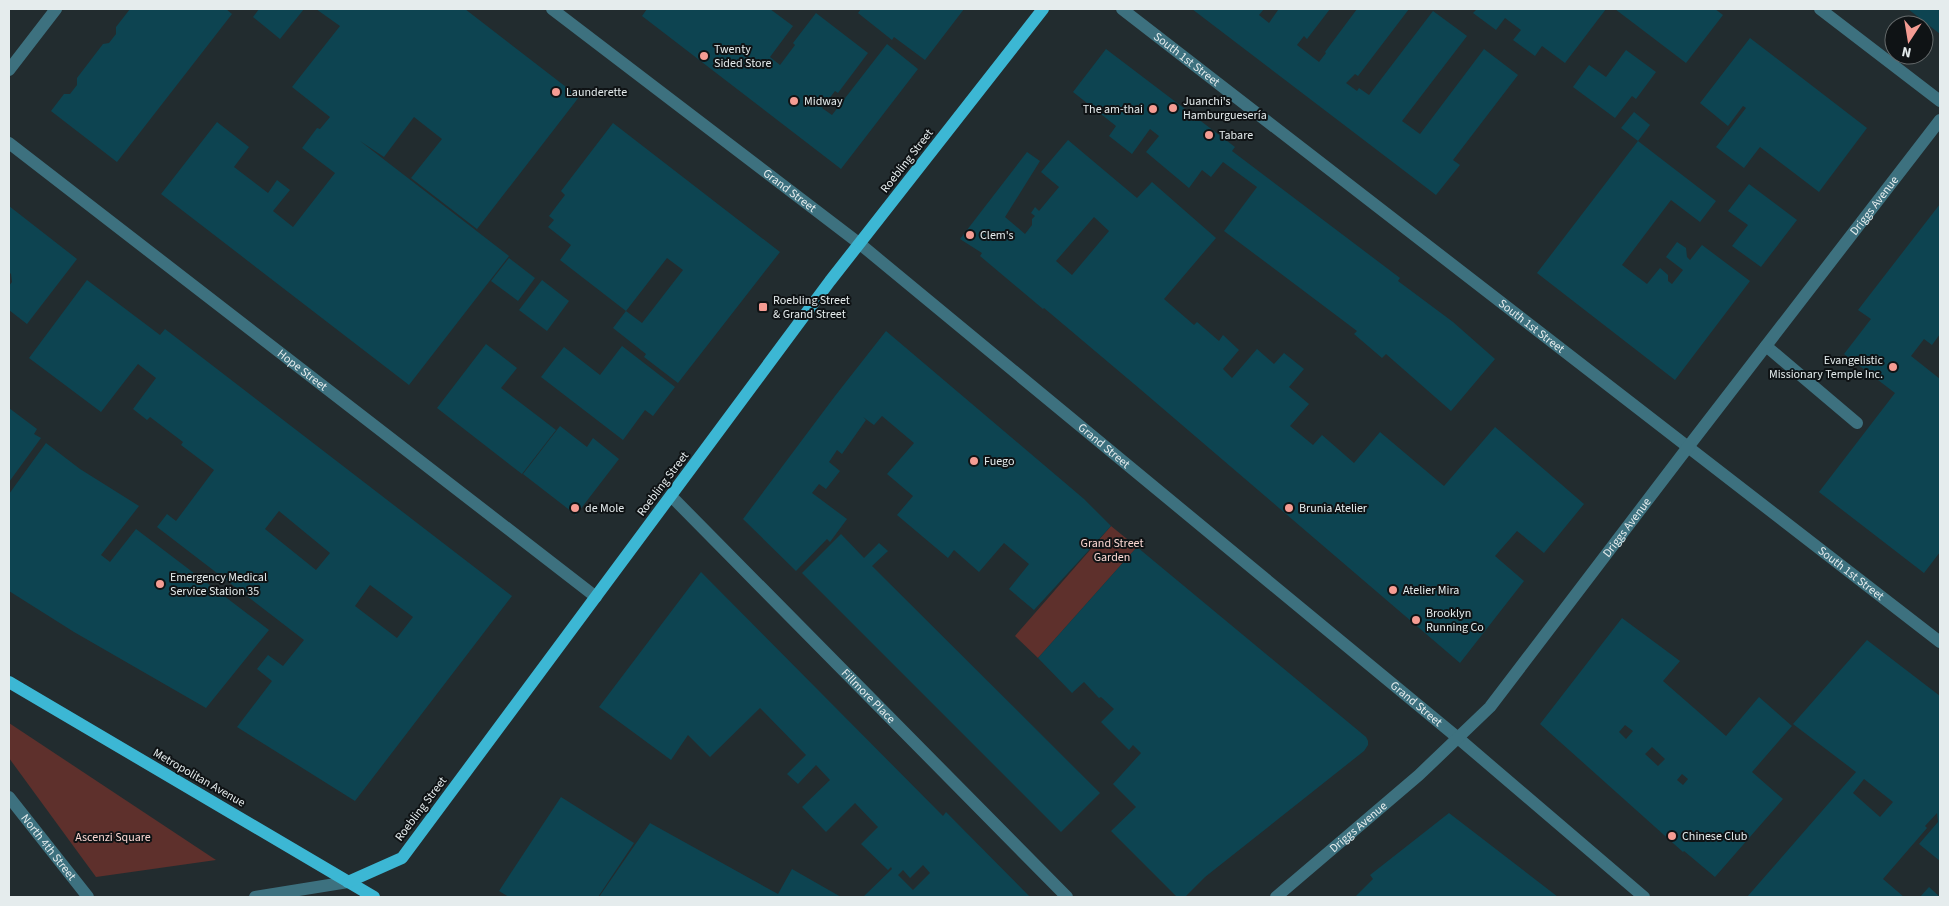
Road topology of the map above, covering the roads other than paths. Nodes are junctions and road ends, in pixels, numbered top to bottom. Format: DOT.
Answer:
graph roads {
  1 [pos="56,9"];
  2 [pos="552,9"];
  3 [pos="1042,9"];
  4 [pos="1122,9"];
  5 [pos="1820,9"];
  6 [pos="9,70"];
  7 [pos="1940,101"];
  8 [pos="1940,120"];
  9 [pos="9,143"];
  10 [pos="860,244"];
  11 [pos="1766,346"];
  12 [pos="1857,422"];
  13 [pos="1688,447"];
  14 [pos="671,496"];
  15 [pos="596,597"];
  16 [pos="1940,642"];
  17 [pos="9,682"];
  18 [pos="1458,738"];
  19 [pos="9,797"];
  20 [pos="348,882"];
  21 [pos="88,897"];
  22 [pos="256,897"];
  23 [pos="374,897"];
  24 [pos="1067,897"];
  25 [pos="1276,897"];
  26 [pos="1644,897"];
  1 -- 6 [label="street"];
  2 -- 10 [label="street, Grand Street"];
  3 -- 10 [label="main road, Roebling Street"];
  4 -- 13 [label="street, South 1st Street"];
  5 -- 7 [label="street"];
  8 -- 11 [label="street, Driggs Avenue"];
  9 -- 15 [label="street, Hope Street"];
  10 -- 14 [label="main road, Roebling Street"];
  10 -- 18 [label="street, Grand Street"];
  11 -- 12 [label="street"];
  11 -- 13 [label="street, Driggs Avenue"];
  13 -- 16 [label="street, South 1st Street"];
  13 -- 18 [label="street, Driggs Avenue"];
  14 -- 15 [label="main road, Roebling Street"];
  14 -- 24 [label="street, Fillmore Place"];
  15 -- 20 [label="main road, Roebling Street"];
  17 -- 20 [label="main road, Metropolitan Avenue"];
  18 -- 25 [label="street, Driggs Avenue"];
  18 -- 26 [label="street, Grand Street"];
  19 -- 21 [label="street, North 4th Street"];
  20 -- 22 [label="street, Roebling Street"];
  20 -- 23 [label="main road, Metropolitan Avenue"];
}
